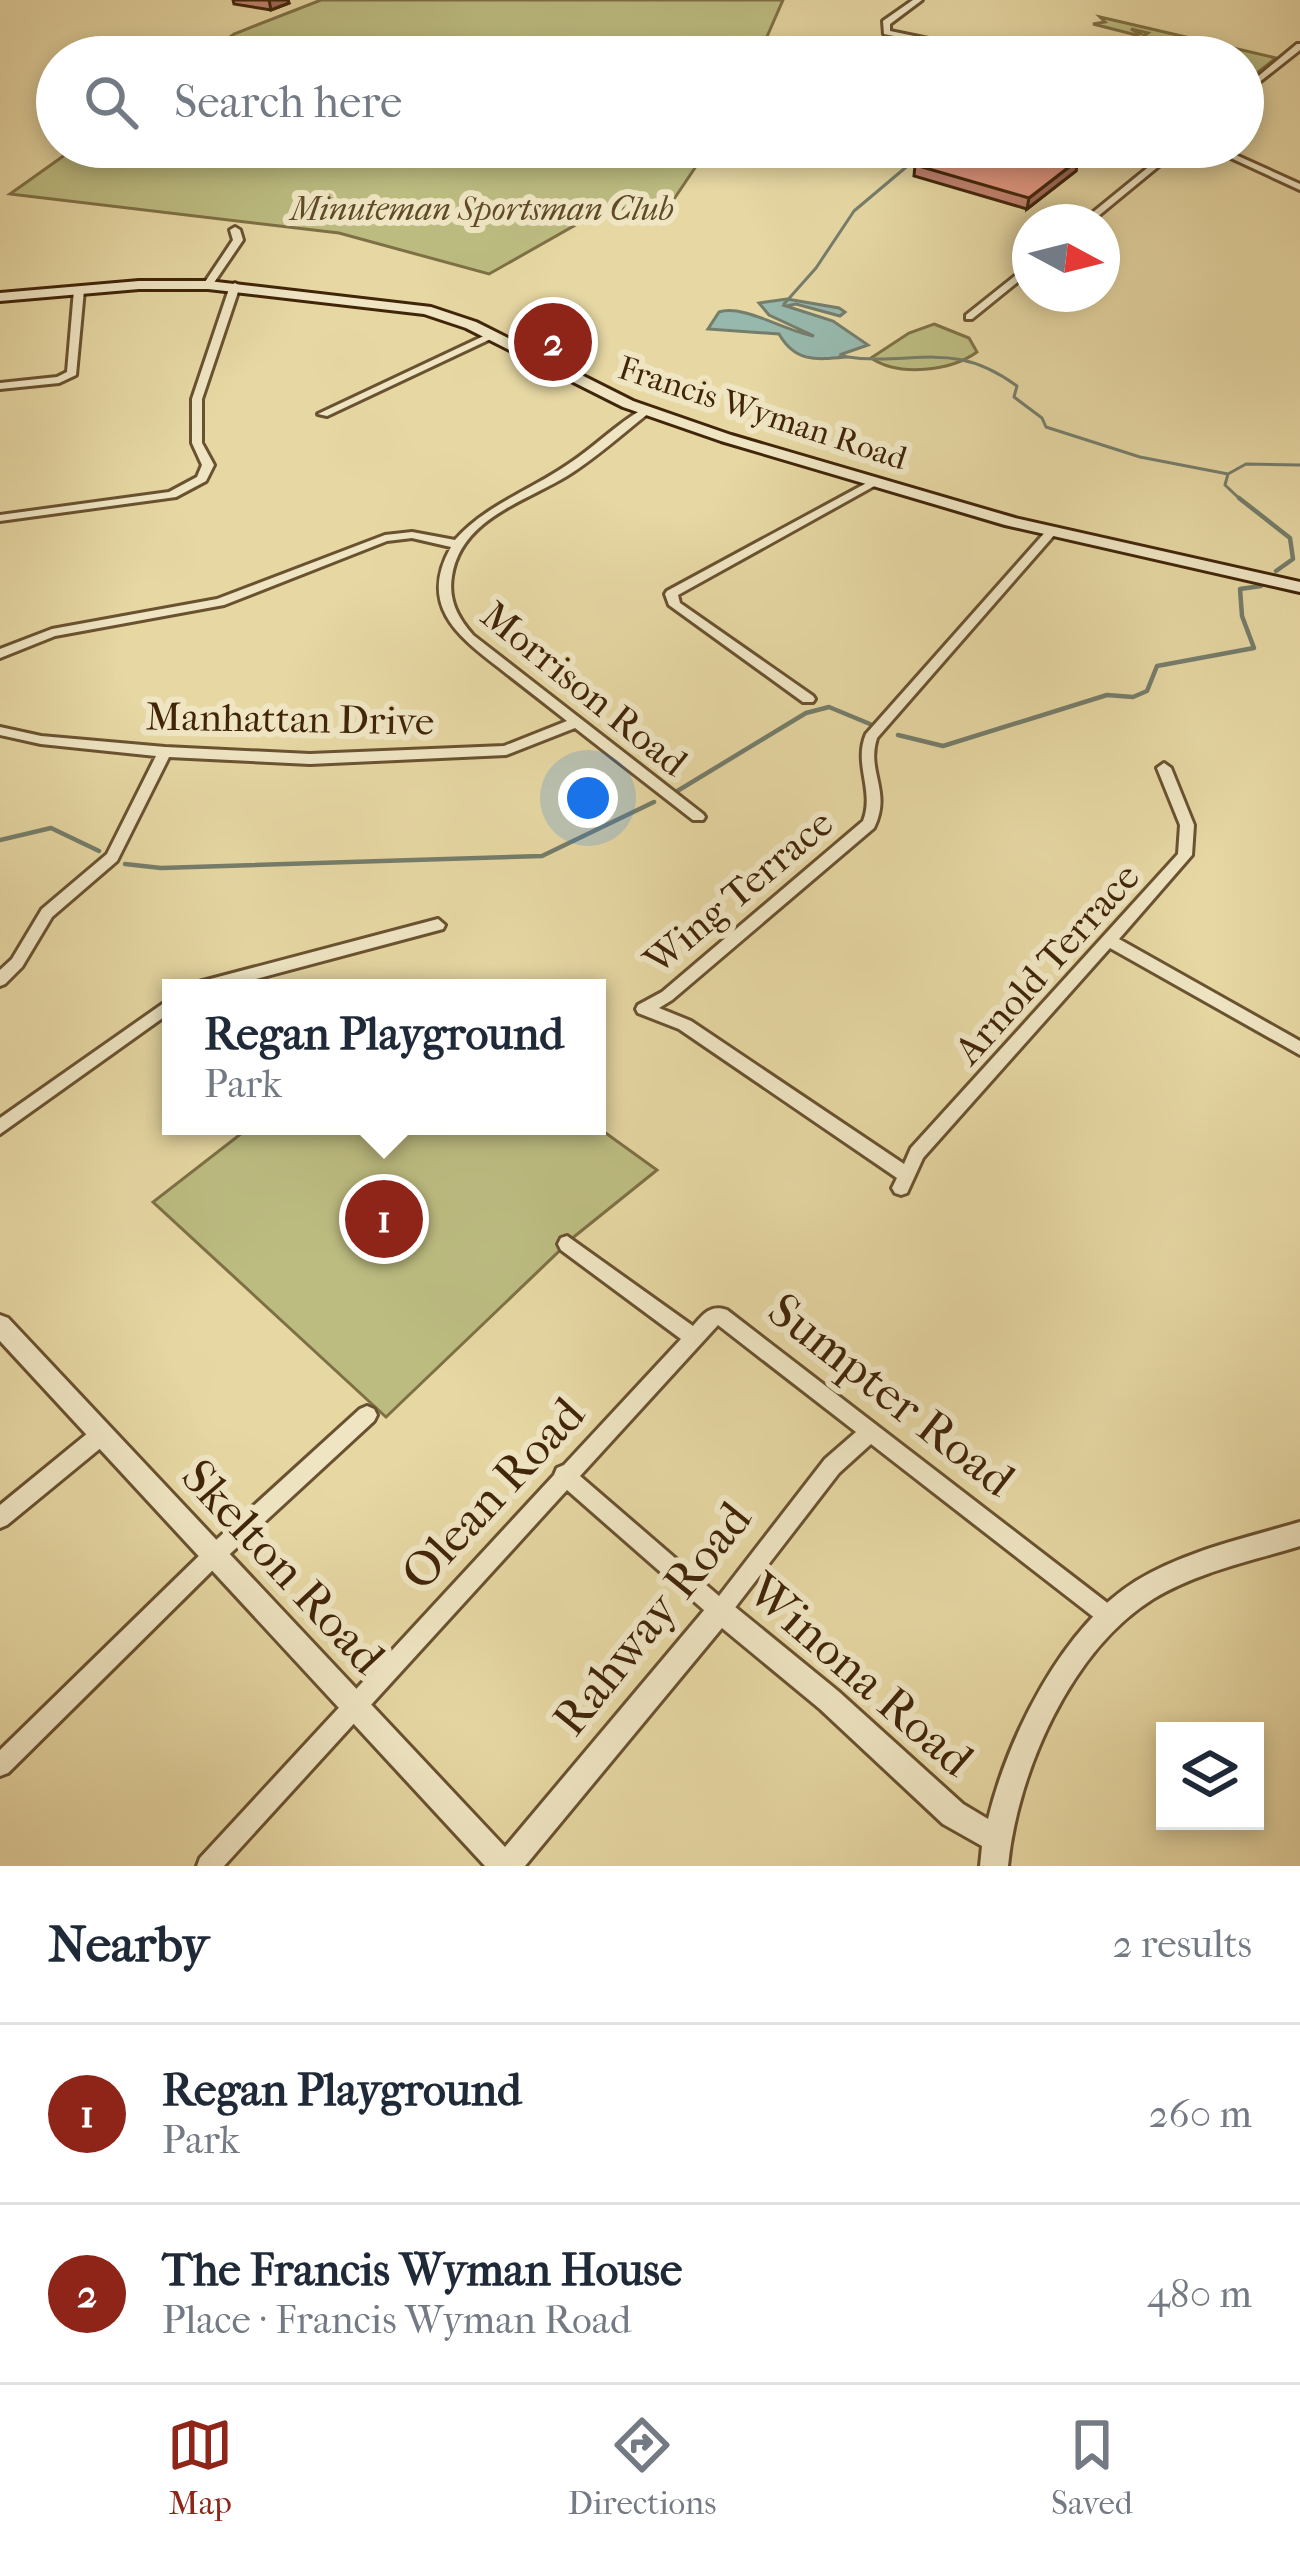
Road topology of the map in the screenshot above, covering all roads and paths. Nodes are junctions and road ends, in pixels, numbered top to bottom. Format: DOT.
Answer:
graph roads {
  1 [pos="918,0"];
  2 [pos="898,36"];
  3 [pos="1300,46"];
  4 [pos="1264,76"];
  5 [pos="1152,168"];
  6 [pos="1258,168"];
  7 [pos="1300,187"];
  8 [pos="1107,204"];
  9 [pos="235,230"];
  10 [pos="1012,281"];
  11 [pos="208,285"];
  12 [pos="235,286"];
  13 [pos="80,290"];
  14 [pos="0,297"];
  15 [pos="969,316"];
  16 [pos="492,336"];
  17 [pos="0,386"];
  18 [pos="645,411"];
  19 [pos="323,415"];
  20 [pos="874,482"];
  21 [pos="0,518"];
  22 [pos="1052,531"];
  23 [pos="455,544"];
  24 [pos="1300,587"];
  25 [pos="0,654"];
  26 [pos="808,699"];
  27 [pos="574,723"];
  28 [pos="0,731"];
  29 [pos="165,752"];
  30 [pos="1164,768"];
  31 [pos="698,817"];
  32 [pos="438,926"];
  33 [pos="1110,941"];
  34 [pos="234,979"];
  35 [pos="0,980"];
  36 [pos="162,1010"];
  37 [pos="1300,1049"];
  38 [pos="0,1127"];
  39 [pos="904,1182"];
  40 [pos="567,1244"];
  41 [pos="0,1325"];
  42 [pos="694,1338"];
  43 [pos="367,1415"];
  44 [pos="871,1432"];
  45 [pos="101,1435"];
  46 [pos="565,1475"];
  47 [pos="0,1518"];
  48 [pos="1300,1534"];
  49 [pos="212,1557"];
  50 [pos="720,1611"];
  51 [pos="1107,1616"];
  52 [pos="354,1707"];
  53 [pos="0,1765"];
  54 [pos="995,1853"];
  55 [pos="208,1866"];
  56 [pos="506,1866"];
  1 -- 2 [label="street"];
  3 -- 4 [label="street"];
  5 -- 8 [label="street"];
  6 -- 7 [label="street"];
  9 -- 11 [label="street"];
  10 -- 15 [label="street"];
  11 -- 12 [label="main road, Francis Wyman Road"];
  11 -- 13 [label="main road, Francis Wyman Road"];
  12 -- 16 [label="main road, Francis Wyman Road"];
  12 -- 21 [label="street"];
  13 -- 14 [label="main road, Francis Wyman Road"];
  13 -- 17 [label="street"];
  16 -- 18 [label="main road, Francis Wyman Road"];
  16 -- 19 [label="street"];
  18 -- 20 [label="main road, Francis Wyman Road"];
  18 -- 23 [label="street"];
  20 -- 22 [label="main road, Francis Wyman Road"];
  20 -- 26 [label="street"];
  22 -- 24 [label="main road, Francis Wyman Road"];
  22 -- 39 [label="street, Wing Terrace"];
  23 -- 25 [label="street"];
  23 -- 27 [label="street, Morrison Road"];
  27 -- 29 [label="street, Manhattan Drive"];
  27 -- 31 [label="street, Morrison Road"];
  28 -- 29 [label="street, Manhattan Drive"];
  29 -- 35 [label="street"];
  30 -- 33 [label="street, Arnold Terrace"];
  32 -- 34 [label="street"];
  33 -- 37 [label="street"];
  33 -- 39 [label="street, Arnold Terrace"];
  36 -- 38 [label="street"];
  40 -- 42 [label="street"];
  41 -- 45 [label="street, Skelton Road"];
  42 -- 44 [label="street, Sumpter Road"];
  42 -- 46 [label="street, Olean Road"];
  43 -- 49 [label="street"];
  44 -- 50 [label="street, Rahway Road"];
  44 -- 51 [label="street, Sumpter Road"];
  45 -- 47 [label="street"];
  45 -- 49 [label="street, Skelton Road"];
  46 -- 50 [label="street, Winona Road"];
  46 -- 52 [label="street, Olean Road"];
  48 -- 51 [label="street"];
  49 -- 52 [label="street, Skelton Road"];
  49 -- 53 [label="street"];
  50 -- 54 [label="street, Winona Road"];
  50 -- 56 [label="street, Rahway Road"];
  51 -- 54 [label="street"];
  52 -- 55 [label="street, Olean Road"];
  52 -- 56 [label="street, Skelton Road"];
}
